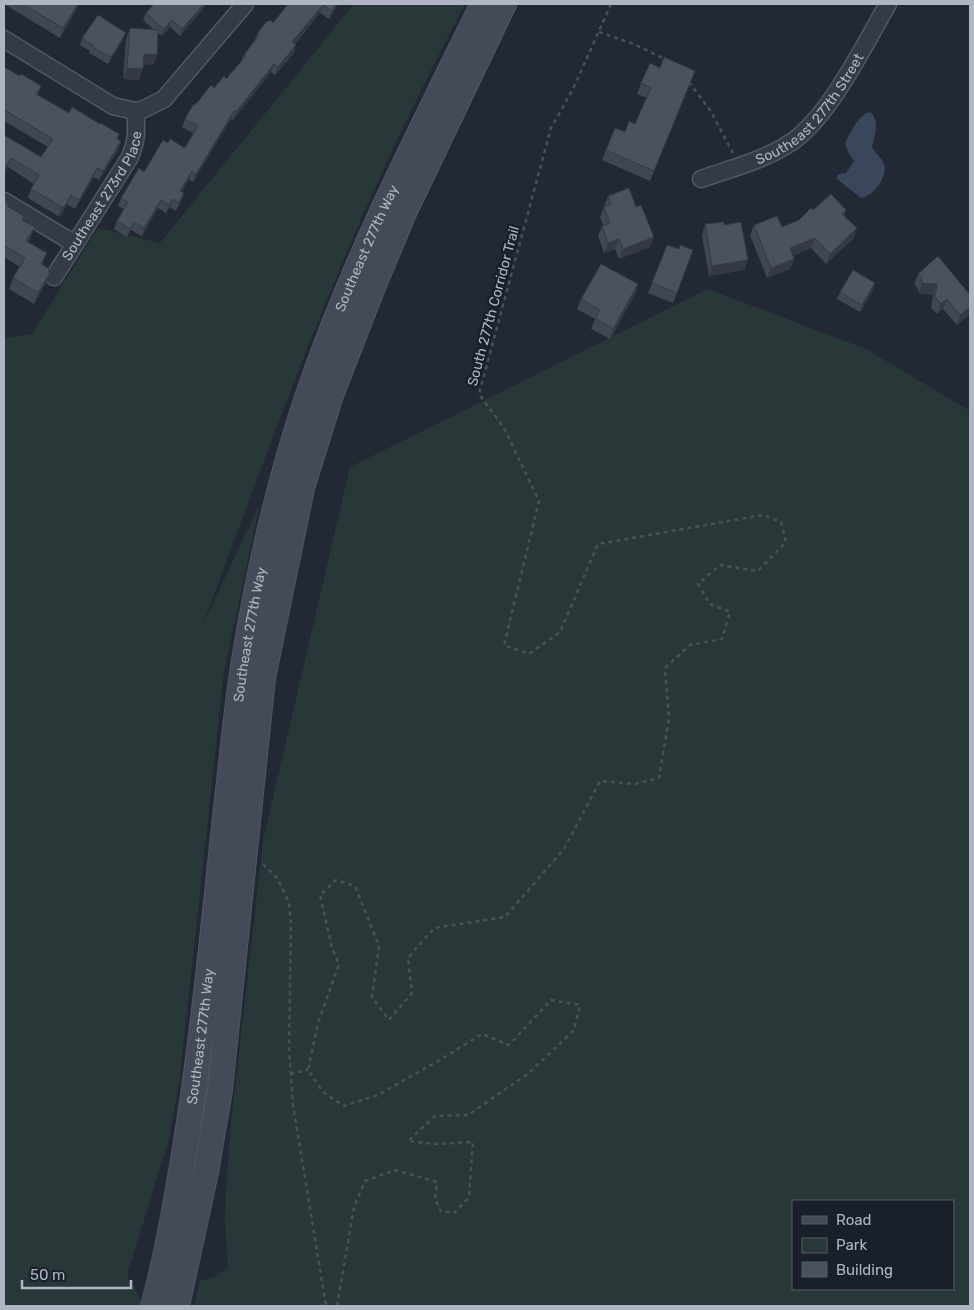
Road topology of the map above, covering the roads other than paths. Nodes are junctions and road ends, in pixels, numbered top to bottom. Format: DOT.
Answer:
graph roads {
  1 [pos="245,4"];
  2 [pos="504,4"];
  3 [pos="519,4"];
  4 [pos="888,4"];
  5 [pos="478,11"];
  6 [pos="4,39"];
  7 [pos="460,96"];
  8 [pos="135,111"];
  9 [pos="701,179"];
  10 [pos="4,201"];
  11 [pos="75,244"];
  12 [pos="54,277"];
  13 [pos="173,1291"];
  14 [pos="153,1306"];
  1 -- 8 [label="street"];
  2 -- 7 [label="main road"];
  3 -- 7 [label="main road"];
  4 -- 9 [label="street, Southeast 277th Street"];
  5 -- 13 [label="main road, Southeast 277th Way"];
  6 -- 8 [label="street"];
  7 -- 13 [label="main road, Southeast 277th Way"];
  8 -- 11 [label="street, Southeast 273rd Place"];
  10 -- 11 [label="street"];
  11 -- 12 [label="street, Southeast 273rd Place"];
  13 -- 14 [label="main road"];
}
